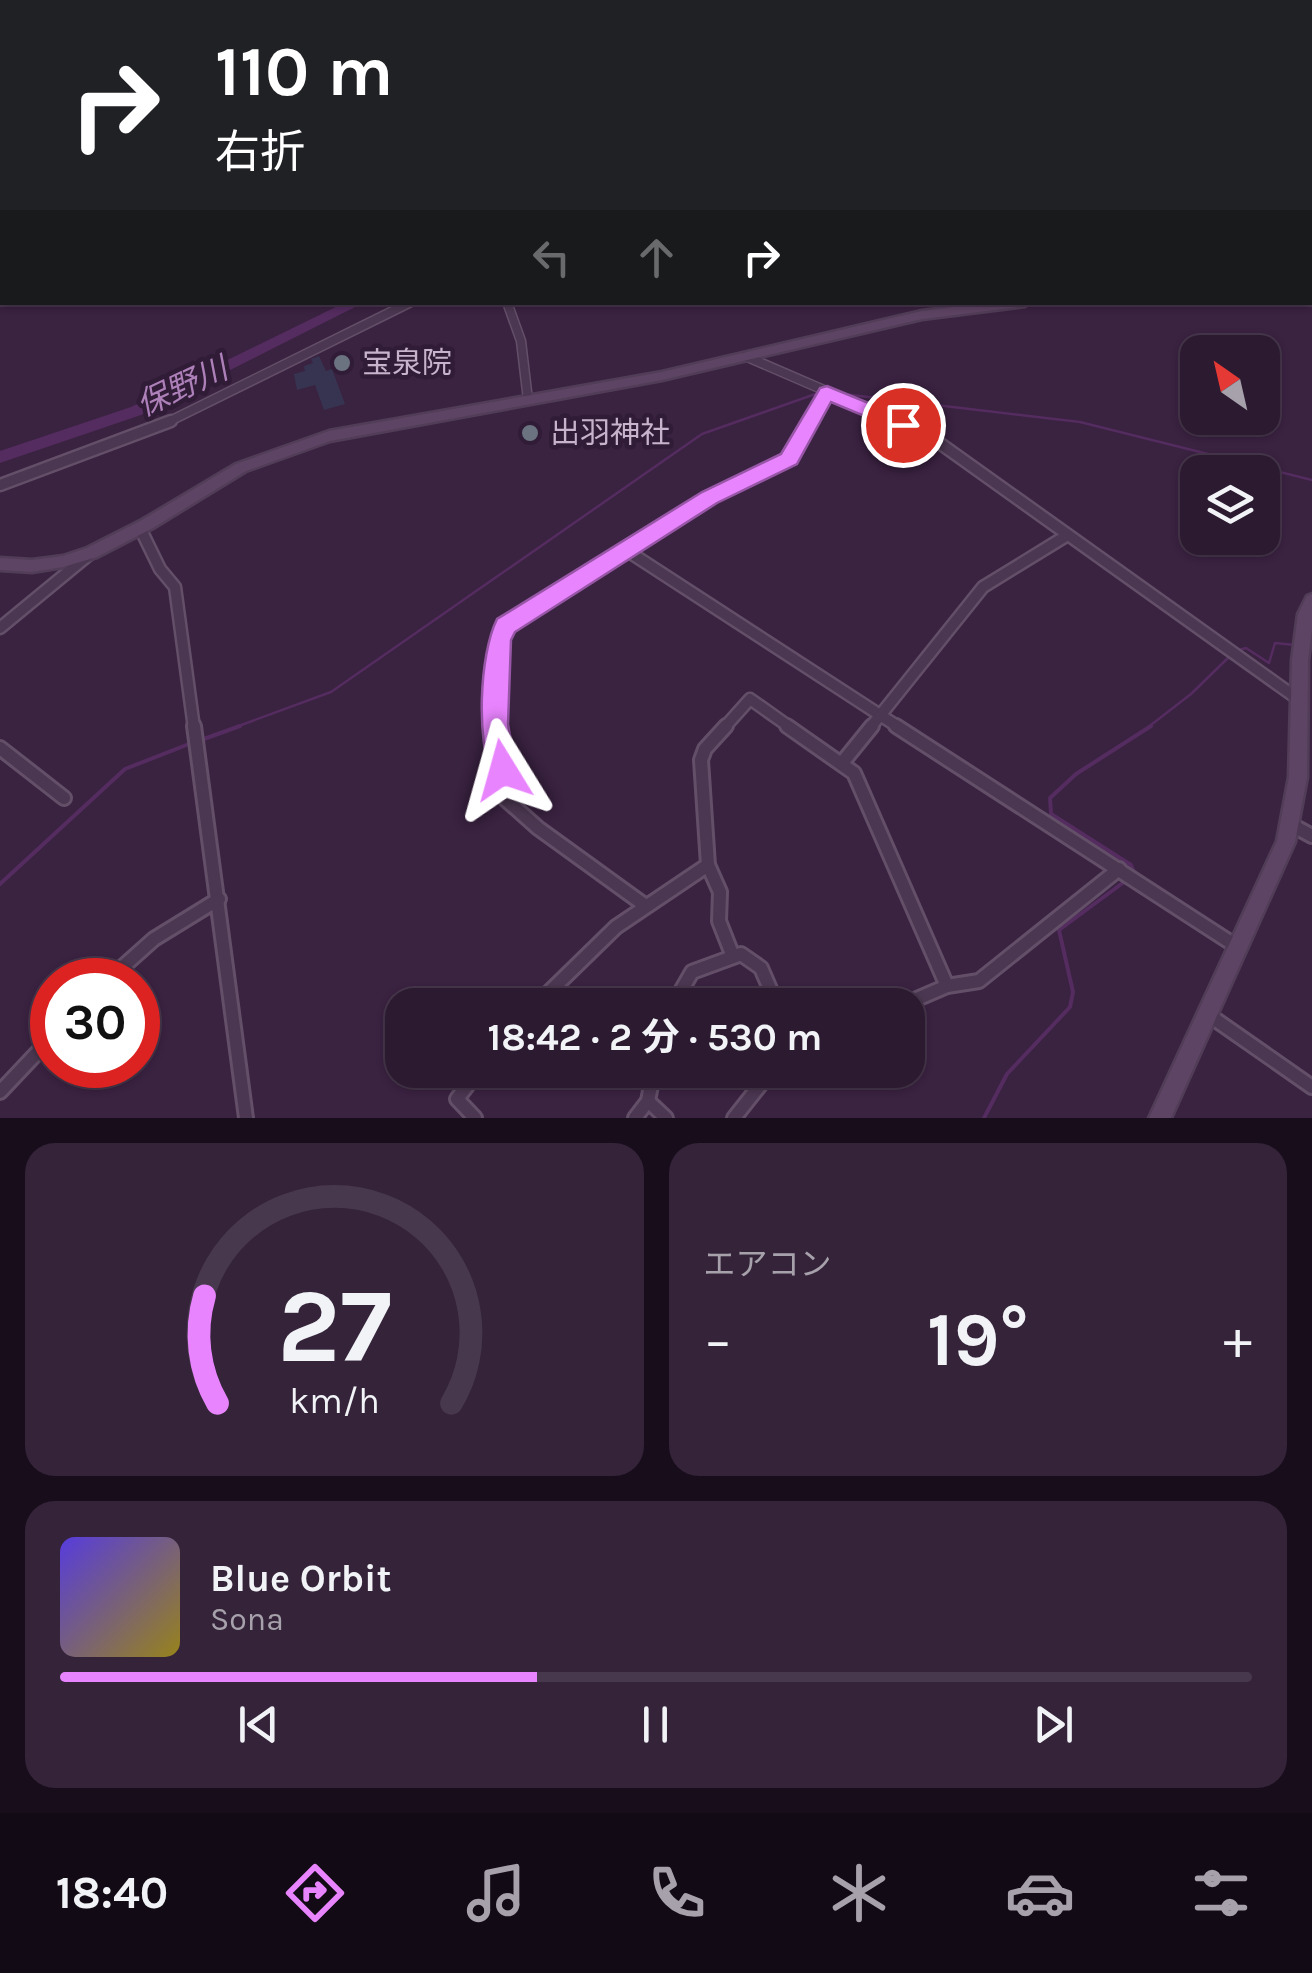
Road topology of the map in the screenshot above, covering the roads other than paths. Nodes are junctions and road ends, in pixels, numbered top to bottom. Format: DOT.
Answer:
graph roads {
  1 [pos="404,305"];
  2 [pos="508,305"];
  3 [pos="999,305"];
  4 [pos="744,356"];
  5 [pos="824,392"];
  6 [pos="528,400"];
  7 [pos="0,485"];
  8 [pos="140,528"];
  9 [pos="1066,536"];
  10 [pos="626,550"];
  11 [pos="91,553"];
  12 [pos="0,564"];
  13 [pos="1312,600"];
  14 [pos="0,628"];
  15 [pos="1298,699"];
  16 [pos="880,717"];
  17 [pos="0,748"];
  18 [pos="842,762"];
  19 [pos="64,798"];
  20 [pos="1290,824"];
  21 [pos="1312,836"];
  22 [pos="708,865"];
  23 [pos="1122,871"];
  24 [pos="219,899"];
  25 [pos="642,904"];
  26 [pos="1236,946"];
  27 [pos="732,954"];
  28 [pos="133,958"];
  29 [pos="947,986"];
  30 [pos="552,988"];
  31 [pos="683,988"];
  32 [pos="770,988"];
  33 [pos="925,996"];
  34 [pos="1205,1013"];
  35 [pos="30,1061"];
  36 [pos="1312,1087"];
  37 [pos="465,1088"];
  38 [pos="651,1088"];
  39 [pos="758,1088"];
  40 [pos="0,1092"];
  41 [pos="648,1101"];
  42 [pos="246,1118"];
  43 [pos="475,1118"];
  44 [pos="635,1118"];
  45 [pos="666,1118"];
  46 [pos="734,1118"];
  47 [pos="1160,1118"];
  1 -- 7 [label="street"];
  2 -- 6 [label="street"];
  3 -- 4 [label="street"];
  4 -- 5 [label="street"];
  4 -- 6 [label="street"];
  5 -- 9 [label="street"];
  5 -- 10 [label="street"];
  6 -- 8 [label="street"];
  8 -- 11 [label="street"];
  8 -- 24 [label="street"];
  9 -- 15 [label="street"];
  9 -- 16 [label="street"];
  10 -- 16 [label="street"];
  10 -- 25 [label="street"];
  11 -- 12 [label="street"];
  11 -- 14 [label="street"];
  13 -- 15 [label="street"];
  15 -- 20 [label="street"];
  16 -- 18 [label="street"];
  16 -- 23 [label="street"];
  17 -- 19 [label="street"];
  18 -- 22 [label="street"];
  18 -- 29 [label="street"];
  20 -- 21 [label="street"];
  20 -- 26 [label="street"];
  22 -- 25 [label="street"];
  22 -- 27 [label="street"];
  23 -- 26 [label="street"];
  23 -- 29 [label="street"];
  24 -- 28 [label="street"];
  24 -- 42 [label="street"];
  25 -- 30 [label="street"];
  26 -- 34 [label="street"];
  27 -- 31 [label="street"];
  27 -- 32 [label="street"];
  29 -- 33 [label="street"];
  34 -- 36 [label="street"];
  34 -- 47 [label="street"];
  35 -- 40 [label="street"];
  37 -- 43 [label="street"];
  38 -- 41 [label="street"];
  39 -- 46 [label="street"];
  41 -- 44 [label="street"];
  41 -- 45 [label="street"];
}
